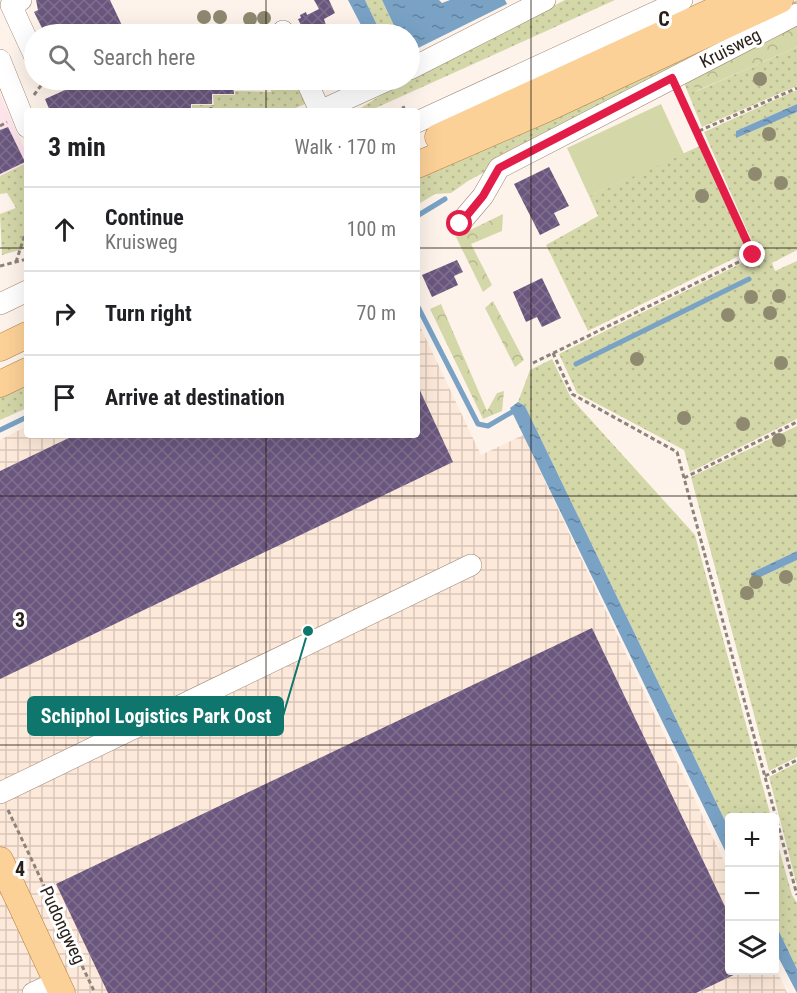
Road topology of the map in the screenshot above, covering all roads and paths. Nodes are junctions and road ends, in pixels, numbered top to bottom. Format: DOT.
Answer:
graph roads {
  1 [pos="21,0"];
  2 [pos="544,0"];
  3 [pos="682,0"];
  4 [pos="737,0"];
  5 [pos="780,0"];
  6 [pos="797,14"];
  7 [pos="24,33"];
  8 [pos="420,64"];
  9 [pos="2,68"];
  10 [pos="672,78"];
  11 [pos="797,88"];
  12 [pos="311,90"];
  13 [pos="366,90"];
  14 [pos="319,108"];
  15 [pos="327,108"];
  16 [pos="24,120"];
  17 [pos="420,121"];
  18 [pos="699,131"];
  19 [pos="420,146"];
  20 [pos="420,164"];
  21 [pos="460,224"];
  22 [pos="24,237"];
  23 [pos="24,260"];
  24 [pos="16,262"];
  25 [pos="0,266"];
  26 [pos="24,292"];
  27 [pos="0,304"];
  28 [pos="24,336"];
  29 [pos="0,348"];
  30 [pos="553,353"];
  31 [pos="533,363"];
  32 [pos="24,372"];
  33 [pos="0,384"];
  34 [pos="797,422"];
  35 [pos="684,478"];
  36 [pos="471,565"];
  37 [pos="797,760"];
  38 [pos="765,776"];
  39 [pos="2,798"];
  40 [pos="0,860"];
  41 [pos="797,894"];
  42 [pos="59,987"];
  43 [pos="33,993"];
  44 [pos="95,993"];
  1 -- 7 [label="street"];
  2 -- 8 [label="street"];
  3 -- 17 [label="street"];
  4 -- 19 [label="main road"];
  5 -- 20 [label="main road, Kruisweg"];
  6 -- 10 [label="street, Kruisweg"];
  9 -- 16 [label="street"];
  10 -- 18 [label="path"];
  10 -- 21 [label="street, Kruisweg"];
  11 -- 18 [label="path"];
  12 -- 14 [label="street"];
  13 -- 15 [label="street"];
  18 -- 30 [label="path"];
  22 -- 24 [label="path"];
  23 -- 24 [label="path"];
  24 -- 25 [label="path"];
  26 -- 27 [label="street"];
  28 -- 29 [label="main road"];
  30 -- 31 [label="path"];
  30 -- 35 [label="path"];
  32 -- 33 [label="main road"];
  34 -- 35 [label="path"];
  35 -- 38 [label="path"];
  36 -- 39 [label="street"];
  37 -- 38 [label="path"];
  38 -- 41 [label="path"];
  39 -- 44 [label="path, Pudongweg"];
  40 -- 42 [label="main road, Pudongweg"];
  42 -- 43 [label="street"];
}
